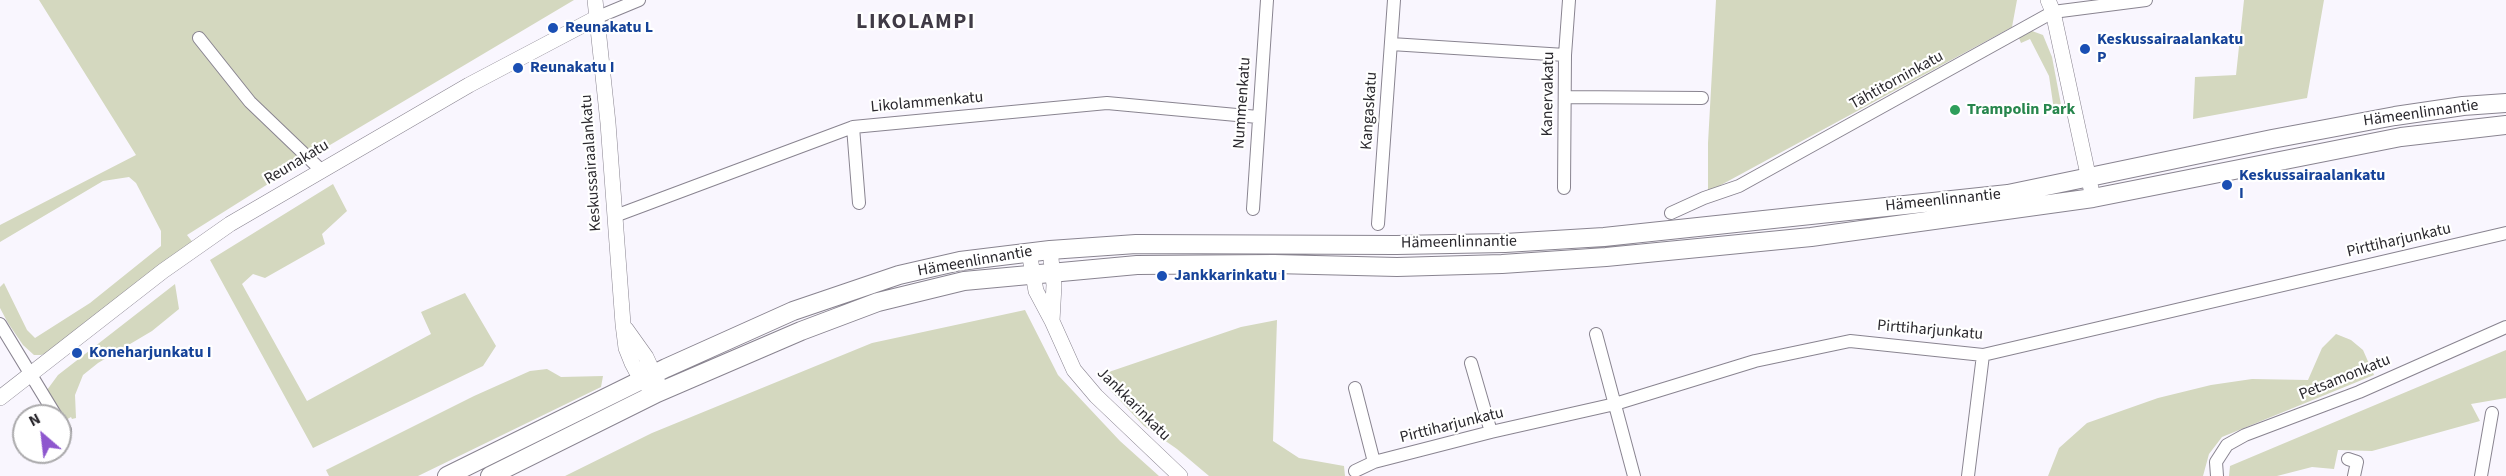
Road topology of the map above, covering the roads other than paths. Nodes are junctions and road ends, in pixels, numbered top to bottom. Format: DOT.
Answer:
graph roads {
  1 [pos="596,0"];
  2 [pos="639,0"];
  3 [pos="1267,0"];
  4 [pos="1395,0"];
  5 [pos="1569,0"];
  6 [pos="2141,0"];
  7 [pos="2051,6"];
  8 [pos="598,17"];
  9 [pos="199,38"];
  10 [pos="1391,44"];
  11 [pos="1565,55"];
  12 [pos="1565,97"];
  13 [pos="1702,98"];
  14 [pos="2506,103"];
  15 [pos="1258,117"];
  16 [pos="2506,124"];
  17 [pos="853,127"];
  18 [pos="321,170"];
  19 [pos="2088,177"];
  20 [pos="1564,188"];
  21 [pos="2093,198"];
  22 [pos="859,203"];
  23 [pos="1253,209"];
  24 [pos="1671,213"];
  25 [pos="615,216"];
  26 [pos="1378,224"];
  27 [pos="2506,233"];
  28 [pos="1050,250"];
  29 [pos="1029,252"];
  30 [pos="1052,272"];
  31 [pos="1032,274"];
  32 [pos="1052,321"];
  33 [pos="0,324"];
  34 [pos="2506,327"];
  35 [pos="1596,334"];
  36 [pos="1983,355"];
  37 [pos="1471,363"];
  38 [pos="30,376"];
  39 [pos="648,376"];
  40 [pos="1355,388"];
  41 [pos="657,393"];
  42 [pos="0,398"];
  43 [pos="48,404"];
  44 [pos="1615,404"];
  45 [pos="2492,413"];
  46 [pos="1491,432"];
  47 [pos="2348,459"];
  48 [pos="1374,462"];
  49 [pos="1355,471"];
  50 [pos="447,476"];
  51 [pos="490,476"];
  52 [pos="1180,476"];
  53 [pos="1634,476"];
  54 [pos="1968,476"];
  55 [pos="2217,476"];
  56 [pos="2354,476"];
  57 [pos="2481,476"];
  1 -- 8 [label="street, Keskussairaalankatu"];
  2 -- 8 [label="street, Reunakatu"];
  3 -- 15 [label="street, Nummenkatu"];
  4 -- 10 [label="street, Kangaskatu"];
  5 -- 11 [label="street, Kanervakatu"];
  6 -- 7 [label="street, Tähtitorninkatu"];
  7 -- 19 [label="street"];
  7 -- 24 [label="street, Tähtitorninkatu"];
  8 -- 18 [label="street, Reunakatu"];
  8 -- 25 [label="street, Keskussairaalankatu"];
  9 -- 18 [label="street"];
  10 -- 11 [label="street"];
  10 -- 26 [label="street, Kangaskatu"];
  11 -- 12 [label="street, Kanervakatu"];
  12 -- 13 [label="street"];
  12 -- 20 [label="street, Kanervakatu"];
  14 -- 19 [label="main road, Hämeenlinnantie"];
  15 -- 17 [label="street, Likolammenkatu"];
  15 -- 23 [label="street, Nummenkatu"];
  16 -- 21 [label="main road, Hämeenlinnantie"];
  17 -- 22 [label="street"];
  17 -- 25 [label="street, Likolammenkatu"];
  18 -- 38 [label="street, Reunakatu"];
  19 -- 21 [label="street"];
  19 -- 28 [label="main road, Hämeenlinnantie"];
  21 -- 30 [label="main road, Hämeenlinnantie"];
  25 -- 39 [label="street, Keskussairaalankatu"];
  27 -- 36 [label="street, Pirttiharjunkatu"];
  28 -- 29 [label="main road, Hämeenlinnantie"];
  28 -- 30 [label="street, Jankkarinkatu"];
  29 -- 31 [label="street, Jankkarinkatu"];
  29 -- 39 [label="main road, Hämeenlinnantie"];
  30 -- 31 [label="main road, Hämeenlinnantie"];
  30 -- 32 [label="street, Jankkarinkatu"];
  31 -- 32 [label="street, Jankkarinkatu"];
  31 -- 41 [label="main road, Hämeenlinnantie"];
  32 -- 52 [label="street, Jankkarinkatu"];
  33 -- 38 [label="street"];
  34 -- 55 [label="street, Petsamonkatu"];
  35 -- 44 [label="street"];
  36 -- 44 [label="street, Pirttiharjunkatu"];
  36 -- 54 [label="street"];
  37 -- 46 [label="street"];
  38 -- 42 [label="street, Reunakatu"];
  38 -- 43 [label="street"];
  39 -- 41 [label="street, Keskussairaalankatu"];
  39 -- 50 [label="main road, Hämeenlinnantie"];
  40 -- 48 [label="street"];
  41 -- 51 [label="main road, Hämeenlinnantie"];
  44 -- 46 [label="street, Pirttiharjunkatu"];
  44 -- 53 [label="street"];
  45 -- 57 [label="street"];
  46 -- 48 [label="street, Pirttiharjunkatu"];
  47 -- 56 [label="street"];
  48 -- 49 [label="street, Pirttiharjunkatu"];
}
